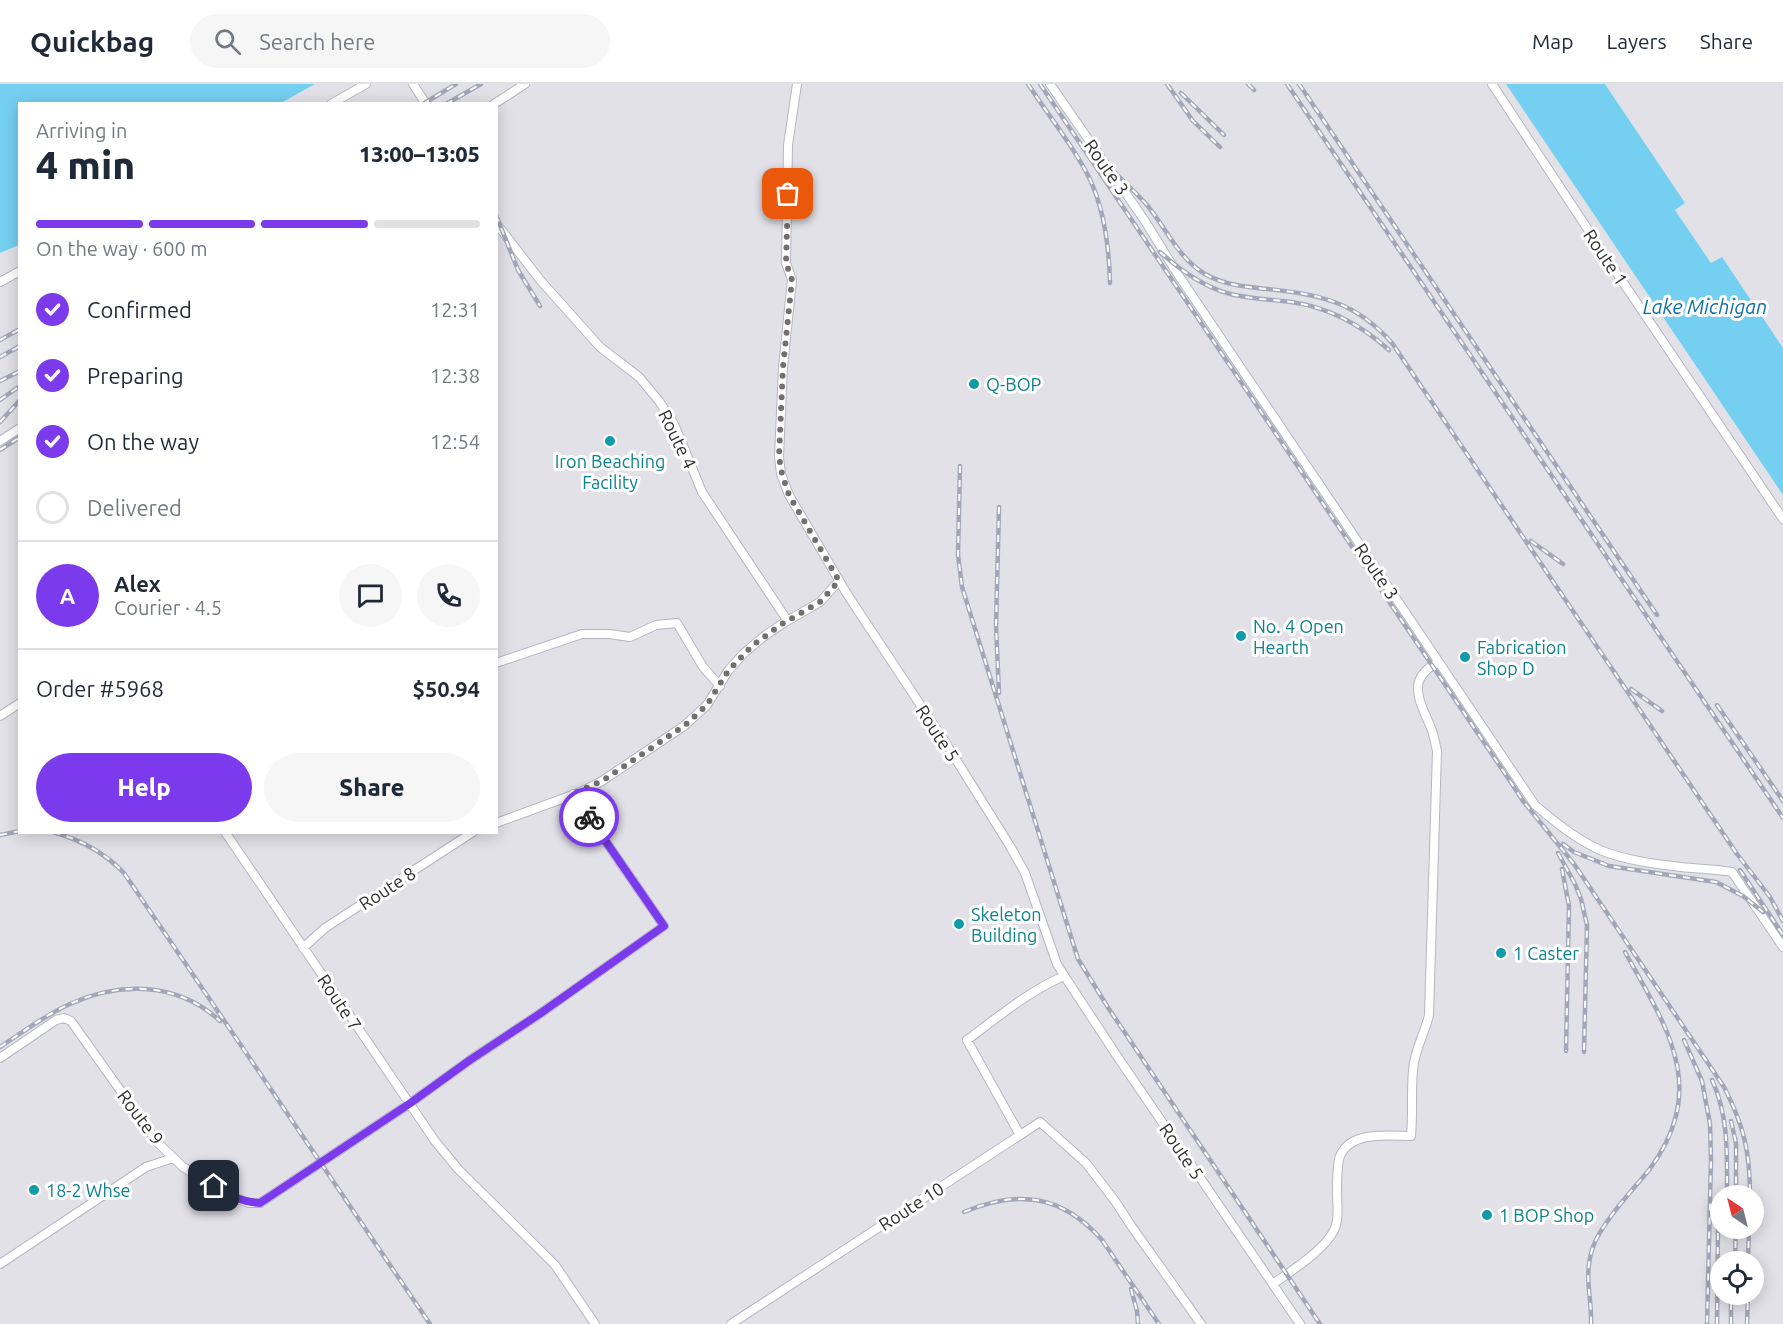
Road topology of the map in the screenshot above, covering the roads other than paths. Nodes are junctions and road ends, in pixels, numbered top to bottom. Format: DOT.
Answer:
graph roads {
  1 [pos="366,84"];
  2 [pos="413,84"];
  3 [pos="525,84"];
  4 [pos="797,84"];
  5 [pos="1050,84"];
  6 [pos="1492,84"];
  7 [pos="334,102"];
  8 [pos="425,102"];
  9 [pos="497,102"];
  10 [pos="498,226"];
  11 [pos="18,272"];
  12 [pos="0,282"];
  13 [pos="18,429"];
  14 [pos="0,441"];
  15 [pos="1783,519"];
  16 [pos="839,581"];
  17 [pos="788,620"];
  18 [pos="498,662"];
  19 [pos="1438,662"];
  20 [pos="720,686"];
  21 [pos="18,704"];
  22 [pos="0,716"];
  23 [pos="573,794"];
  24 [pos="498,822"];
  25 [pos="226,834"];
  26 [pos="470,834"];
  27 [pos="1783,947"];
  28 [pos="303,948"];
  29 [pos="1064,976"];
  30 [pos="0,1058"];
  31 [pos="409,1104"];
  32 [pos="1020,1135"];
  33 [pos="173,1158"];
  34 [pos="0,1264"];
  35 [pos="1273,1284"];
  36 [pos="595,1324"];
  37 [pos="731,1324"];
  38 [pos="1201,1324"];
  39 [pos="1300,1324"];
  1 -- 7 [label="street"];
  2 -- 8 [label="street"];
  3 -- 9 [label="street"];
  4 -- 16 [label="street, Route 5"];
  5 -- 19 [label="street, Route 3"];
  6 -- 15 [label="street, Route 1"];
  10 -- 17 [label="street, Route 4"];
  11 -- 12 [label="street"];
  13 -- 14 [label="street"];
  16 -- 17 [label="street"];
  16 -- 29 [label="street, Route 5"];
  17 -- 20 [label="street"];
  18 -- 20 [label="street"];
  19 -- 27 [label="street, Route 3"];
  19 -- 35 [label="street"];
  20 -- 23 [label="street"];
  21 -- 22 [label="street"];
  23 -- 24 [label="street"];
  23 -- 31 [label="street"];
  25 -- 28 [label="street, Route 7"];
  26 -- 28 [label="street, Route 8"];
  28 -- 31 [label="street, Route 7"];
  29 -- 32 [label="street"];
  29 -- 35 [label="street, Route 5"];
  30 -- 33 [label="street, Route 9"];
  31 -- 33 [label="street, Route 9"];
  31 -- 36 [label="street, Route 7"];
  32 -- 37 [label="street, Route 10"];
  32 -- 38 [label="street, Route 10"];
  33 -- 34 [label="street"];
  35 -- 39 [label="street, Route 5"];
}
